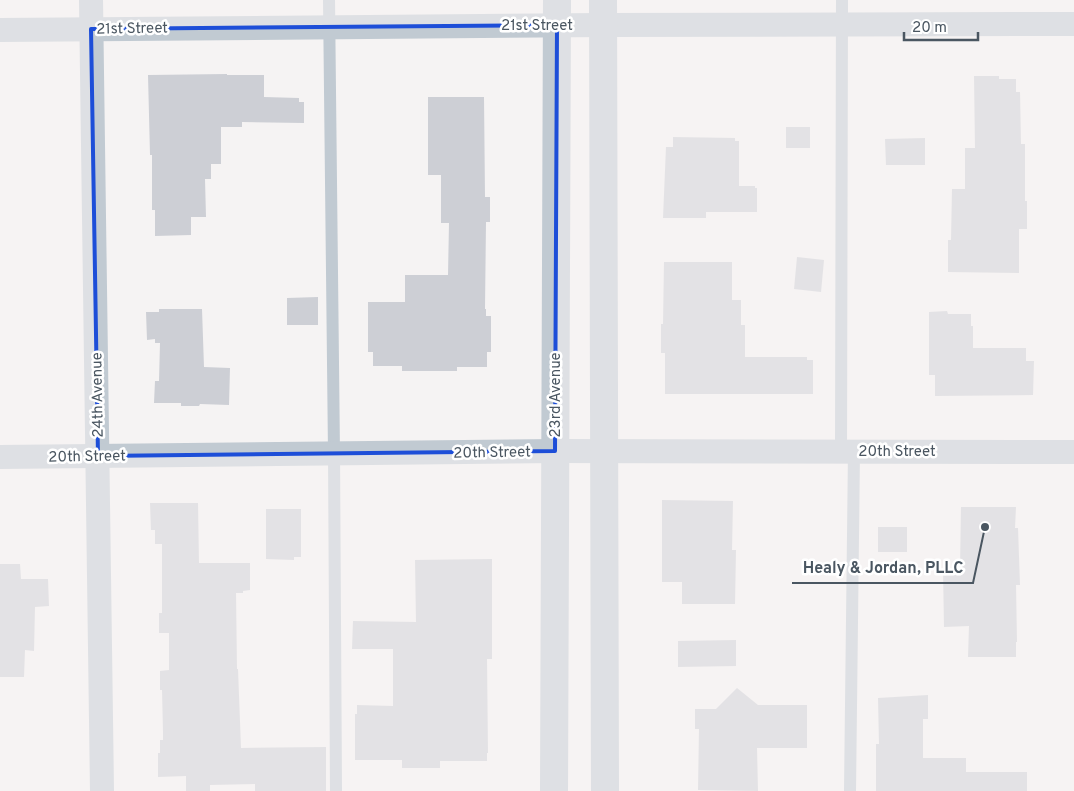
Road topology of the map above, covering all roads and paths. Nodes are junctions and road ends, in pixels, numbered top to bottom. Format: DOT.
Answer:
graph roads {
  1 [pos="91,0"];
  2 [pos="329,0"];
  3 [pos="842,0"];
  4 [pos="603,12"];
  5 [pos="557,13"];
  6 [pos="842,24"];
  7 [pos="1074,24"];
  8 [pos="330,27"];
  9 [pos="91,29"];
  10 [pos="0,30"];
  11 [pos="555,451"];
  12 [pos="603,451"];
  13 [pos="848,451"];
  14 [pos="1074,452"];
  15 [pos="334,454"];
  16 [pos="98,456"];
  17 [pos="0,457"];
  18 [pos="102,791"];
  19 [pos="336,791"];
  20 [pos="554,791"];
  21 [pos="605,791"];
  22 [pos="850,791"];
  1 -- 9 [label="street, 24th Avenue"];
  2 -- 8 [label="lane"];
  3 -- 6 [label="lane"];
  4 -- 5 [label="street, 21st Street"];
  4 -- 6 [label="street, 21st Street"];
  4 -- 12 [label="street"];
  5 -- 8 [label="street, 21st Street"];
  5 -- 11 [label="street, 23rd Avenue"];
  6 -- 7 [label="street, 21st Street"];
  6 -- 13 [label="lane"];
  8 -- 9 [label="street, 21st Street"];
  8 -- 15 [label="lane"];
  9 -- 10 [label="street, 21st Street"];
  9 -- 16 [label="street, 24th Avenue"];
  11 -- 12 [label="street, 20th Street"];
  11 -- 15 [label="street, 20th Street"];
  11 -- 20 [label="street, 23rd Avenue"];
  12 -- 13 [label="street, 20th Street"];
  12 -- 21 [label="street"];
  13 -- 14 [label="street, 20th Street"];
  13 -- 22 [label="lane"];
  15 -- 16 [label="street, 20th Street"];
  15 -- 19 [label="lane"];
  16 -- 17 [label="street, 20th Street"];
  16 -- 18 [label="street, 24th Avenue"];
}
